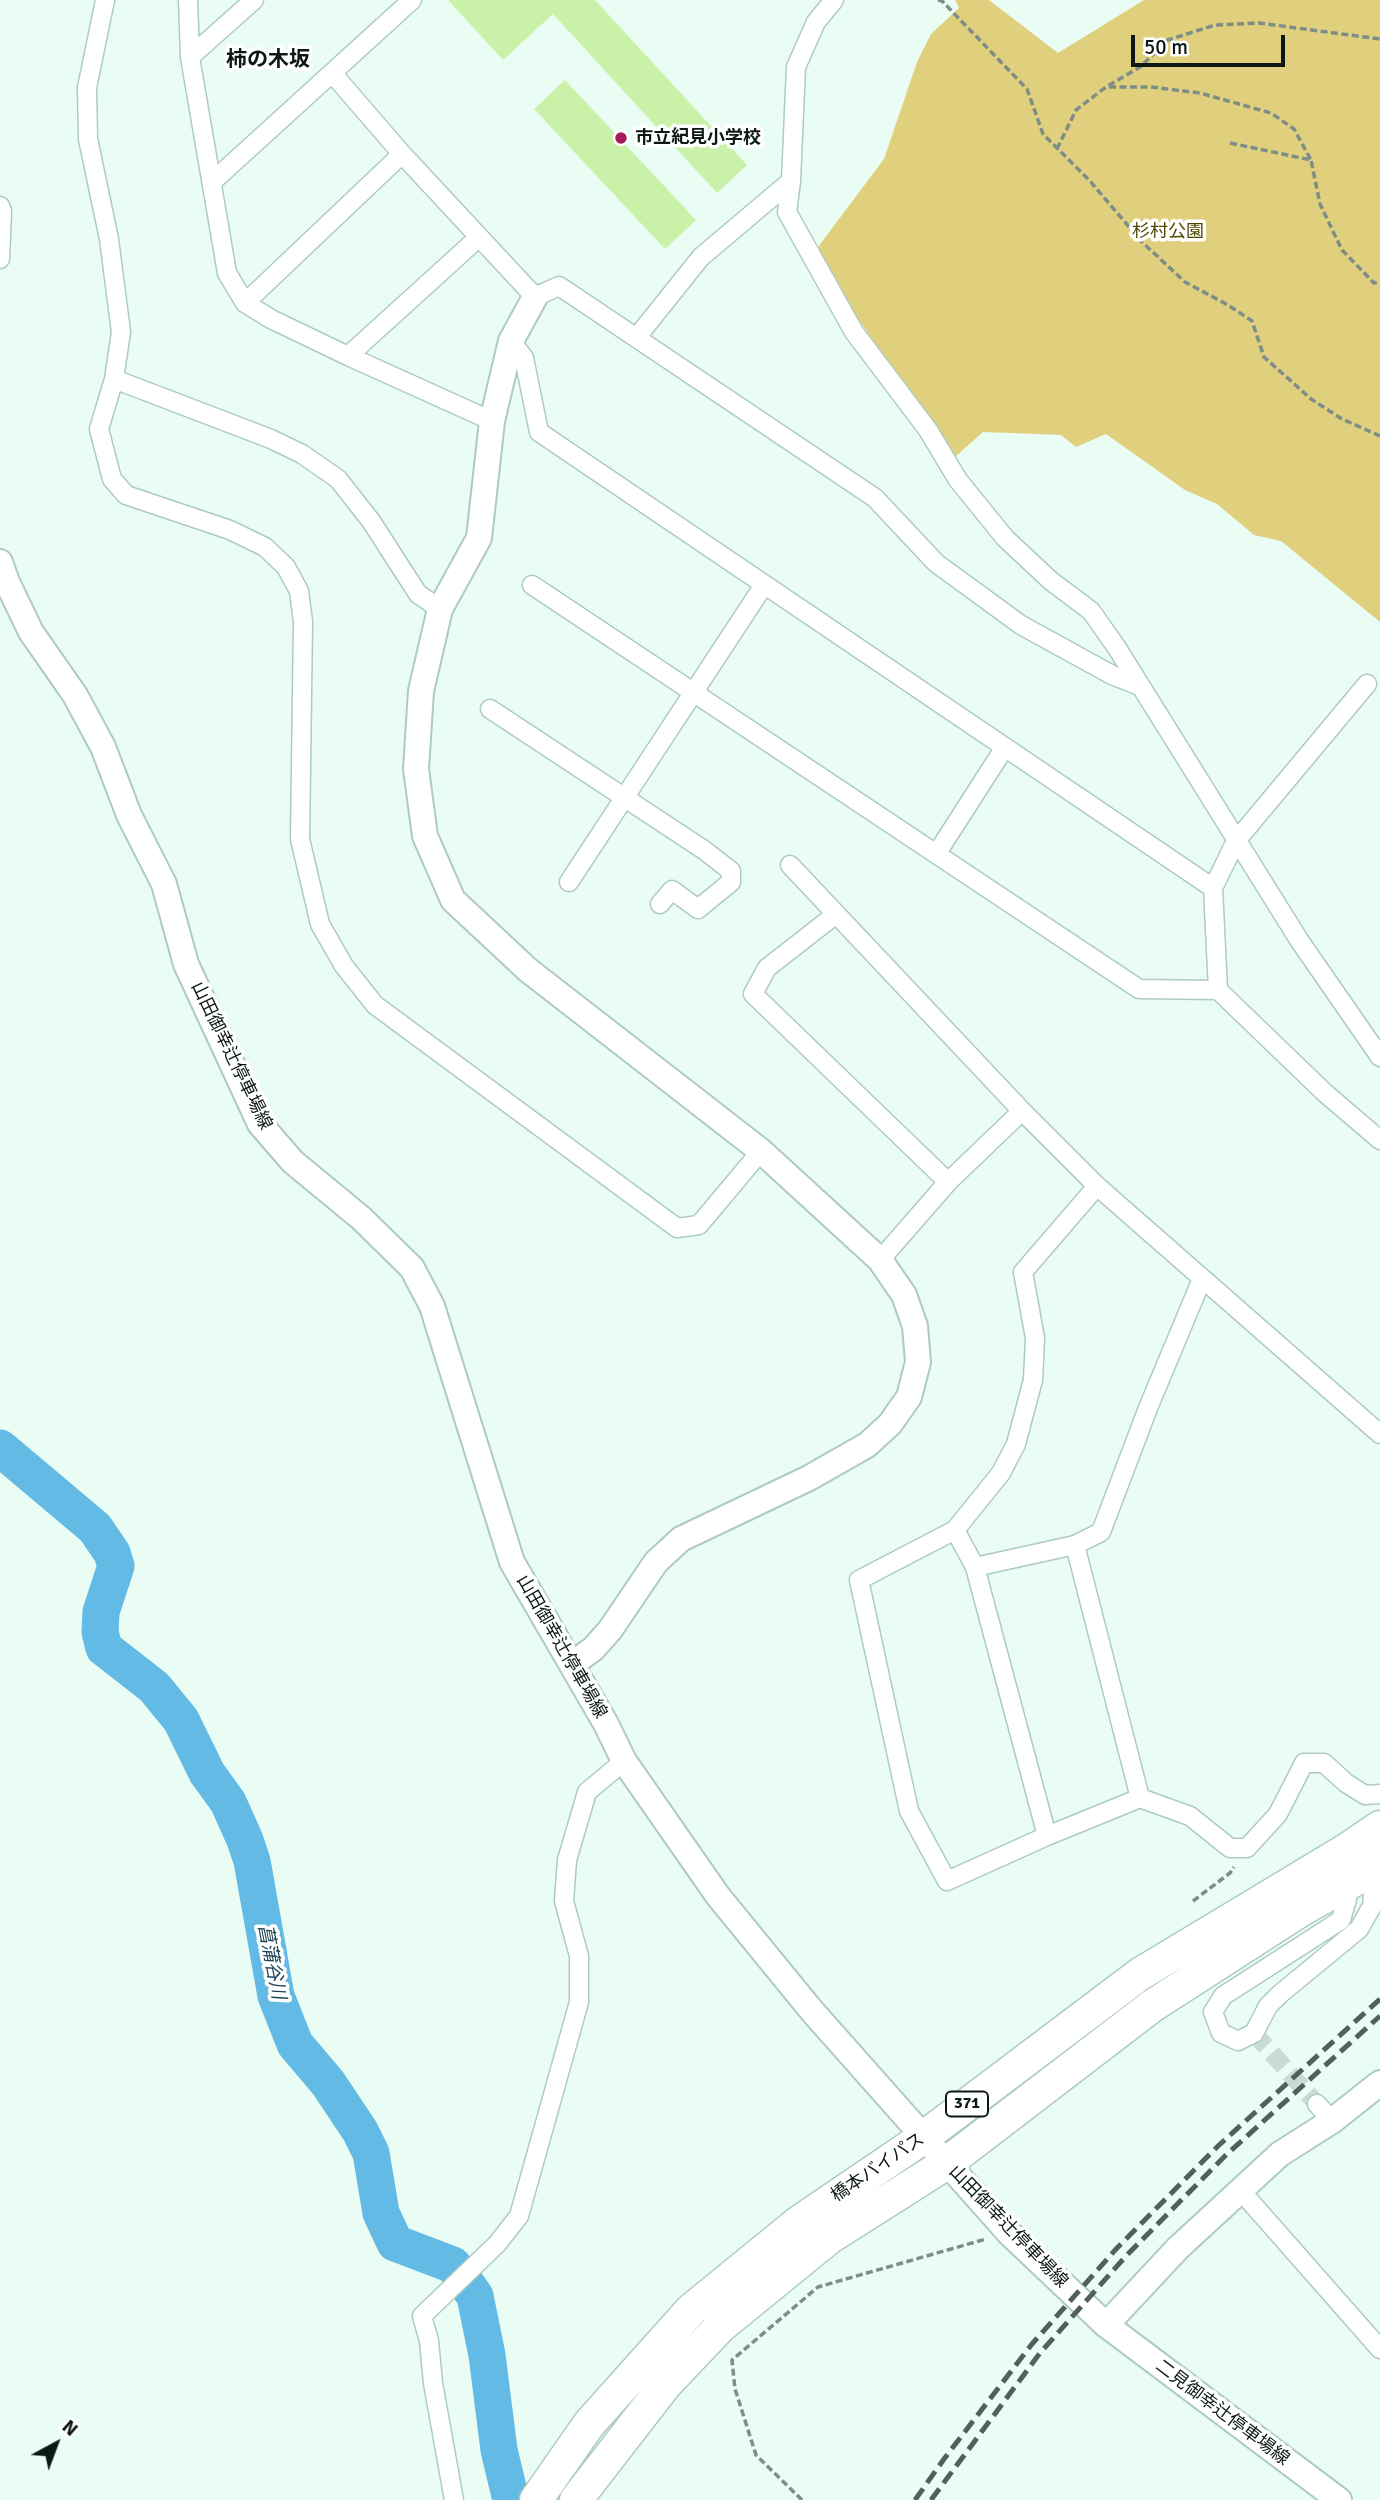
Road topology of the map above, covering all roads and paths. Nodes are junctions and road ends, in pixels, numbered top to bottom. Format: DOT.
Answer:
graph roads {
  1 [pos="105,0"];
  2 [pos="188,0"];
  3 [pos="254,0"];
  4 [pos="412,0"];
  5 [pos="834,0"];
  6 [pos="938,0"];
  7 [pos="1380,39"];
  8 [pos="190,57"];
  9 [pos="333,74"];
  10 [pos="1106,87"];
  11 [pos="1230,143"];
  12 [pos="1058,149"];
  13 [pos="401,154"];
  14 [pos="1311,160"];
  15 [pos="791,181"];
  16 [pos="212,182"];
  17 [pos="0,206"];
  18 [pos="478,237"];
  19 [pos="0,259"];
  20 [pos="1380,282"];
  21 [pos="535,297"];
  22 [pos="245,303"];
  23 [pos="637,337"];
  24 [pos="511,341"];
  25 [pos="348,356"];
  26 [pos="114,379"];
  27 [pos="492,421"];
  28 [pos="1380,436"];
  29 [pos="0,562"];
  30 [pos="764,584"];
  31 [pos="532,585"];
  32 [pos="440,609"];
  33 [pos="1367,684"];
  34 [pos="1140,686"];
  35 [pos="693,692"];
  36 [pos="490,709"];
  37 [pos="1005,747"];
  38 [pos="625,798"];
  39 [pos="1236,841"];
  40 [pos="937,853"];
  41 [pos="790,865"];
  42 [pos="569,883"];
  43 [pos="1213,888"];
  44 [pos="660,904"];
  45 [pos="835,915"];
  46 [pos="1218,990"];
  47 [pos="1380,1057"];
  48 [pos="1022,1111"];
  49 [pos="1380,1140"];
  50 [pos="761,1151"];
  51 [pos="948,1182"];
  52 [pos="1097,1186"];
  53 [pos="880,1260"];
  54 [pos="1202,1279"];
  55 [pos="1380,1434"];
  56 [pos="955,1530"];
  57 [pos="1075,1545"];
  58 [pos="975,1567"];
  59 [pos="572,1664"];
  60 [pos="624,1760"];
  61 [pos="1380,1794"];
  62 [pos="1140,1798"];
  63 [pos="1379,1828"];
  64 [pos="1047,1836"];
  65 [pos="1247,1848"];
  66 [pos="1346,1850"];
  67 [pos="1377,1868"];
  68 [pos="1346,1885"];
  69 [pos="1193,1901"];
  70 [pos="1376,1905"];
  71 [pos="1380,2083"];
  72 [pos="924,2137"];
  73 [pos="947,2163"];
  74 [pos="1241,2191"];
  75 [pos="1009,2233"];
  76 [pos="1106,2325"];
  77 [pos="1380,2349"];
  78 [pos="454,2500"];
  79 [pos="536,2500"];
  80 [pos="576,2500"];
  81 [pos="802,2500"];
  82 [pos="1339,2500"];
  1 -- 26 [label="street"];
  2 -- 8 [label="street"];
  3 -- 8 [label="street"];
  4 -- 9 [label="street"];
  5 -- 15 [label="street"];
  6 -- 12 [label="path"];
  7 -- 10 [label="path"];
  8 -- 16 [label="street"];
  9 -- 13 [label="street"];
  9 -- 16 [label="street"];
  10 -- 12 [label="path"];
  10 -- 14 [label="path"];
  11 -- 14 [label="path"];
  12 -- 28 [label="path"];
  13 -- 18 [label="street"];
  13 -- 22 [label="street"];
  14 -- 20 [label="path"];
  15 -- 23 [label="street"];
  15 -- 34 [label="street"];
  16 -- 22 [label="street"];
  17 -- 19 [label="street"];
  18 -- 21 [label="street"];
  18 -- 25 [label="street"];
  21 -- 23 [label="street"];
  21 -- 24 [label="main road"];
  22 -- 25 [label="street"];
  23 -- 34 [label="street"];
  24 -- 27 [label="main road"];
  24 -- 30 [label="street"];
  25 -- 27 [label="street"];
  26 -- 32 [label="street"];
  26 -- 50 [label="street"];
  27 -- 32 [label="main road"];
  29 -- 59 [label="main road, 山田御幸辻停車場線"];
  30 -- 35 [label="street"];
  30 -- 37 [label="street"];
  31 -- 35 [label="street"];
  32 -- 50 [label="main road"];
  33 -- 39 [label="street"];
  34 -- 39 [label="street"];
  35 -- 38 [label="street"];
  35 -- 40 [label="street"];
  36 -- 38 [label="street"];
  37 -- 40 [label="street"];
  37 -- 43 [label="street"];
  38 -- 42 [label="street"];
  38 -- 44 [label="street"];
  39 -- 43 [label="street"];
  39 -- 47 [label="street"];
  40 -- 46 [label="street"];
  41 -- 45 [label="street"];
  43 -- 46 [label="street"];
  45 -- 48 [label="street"];
  45 -- 51 [label="street"];
  46 -- 49 [label="street"];
  48 -- 51 [label="street"];
  48 -- 52 [label="street"];
  50 -- 53 [label="main road"];
  51 -- 53 [label="street"];
  52 -- 54 [label="street"];
  52 -- 56 [label="street"];
  53 -- 59 [label="main road"];
  54 -- 55 [label="street"];
  54 -- 57 [label="street"];
  56 -- 58 [label="street"];
  56 -- 64 [label="street"];
  57 -- 58 [label="street"];
  57 -- 62 [label="street"];
  58 -- 64 [label="street"];
  59 -- 60 [label="main road, 山田御幸辻停車場線"];
  60 -- 72 [label="main road, 山田御幸辻停車場線"];
  60 -- 78 [label="street"];
  61 -- 65 [label="street"];
  62 -- 64 [label="street"];
  62 -- 65 [label="street"];
  63 -- 66 [label="highway, 橋本バイパス / 371"];
  63 -- 67 [label="street"];
  65 -- 69 [label="path"];
  66 -- 68 [label="street"];
  66 -- 72 [label="highway, 橋本バイパス / 371"];
  67 -- 68 [label="highway, 橋本バイパス / 371"];
  67 -- 70 [label="street"];
  68 -- 70 [label="street"];
  68 -- 73 [label="highway, 橋本バイパス / 371"];
  71 -- 74 [label="main road"];
  72 -- 73 [label="main road, 山田御幸辻停車場線"];
  72 -- 79 [label="highway, 橋本バイパス / 371"];
  73 -- 75 [label="main road, 山田御幸辻停車場線"];
  73 -- 80 [label="highway, 橋本バイパス / 371"];
  74 -- 76 [label="main road"];
  74 -- 77 [label="street"];
  75 -- 76 [label="main road, 山田御幸辻停車場線"];
  75 -- 81 [label="path"];
  76 -- 82 [label="main road, 二見御幸辻停車場線"];
}
